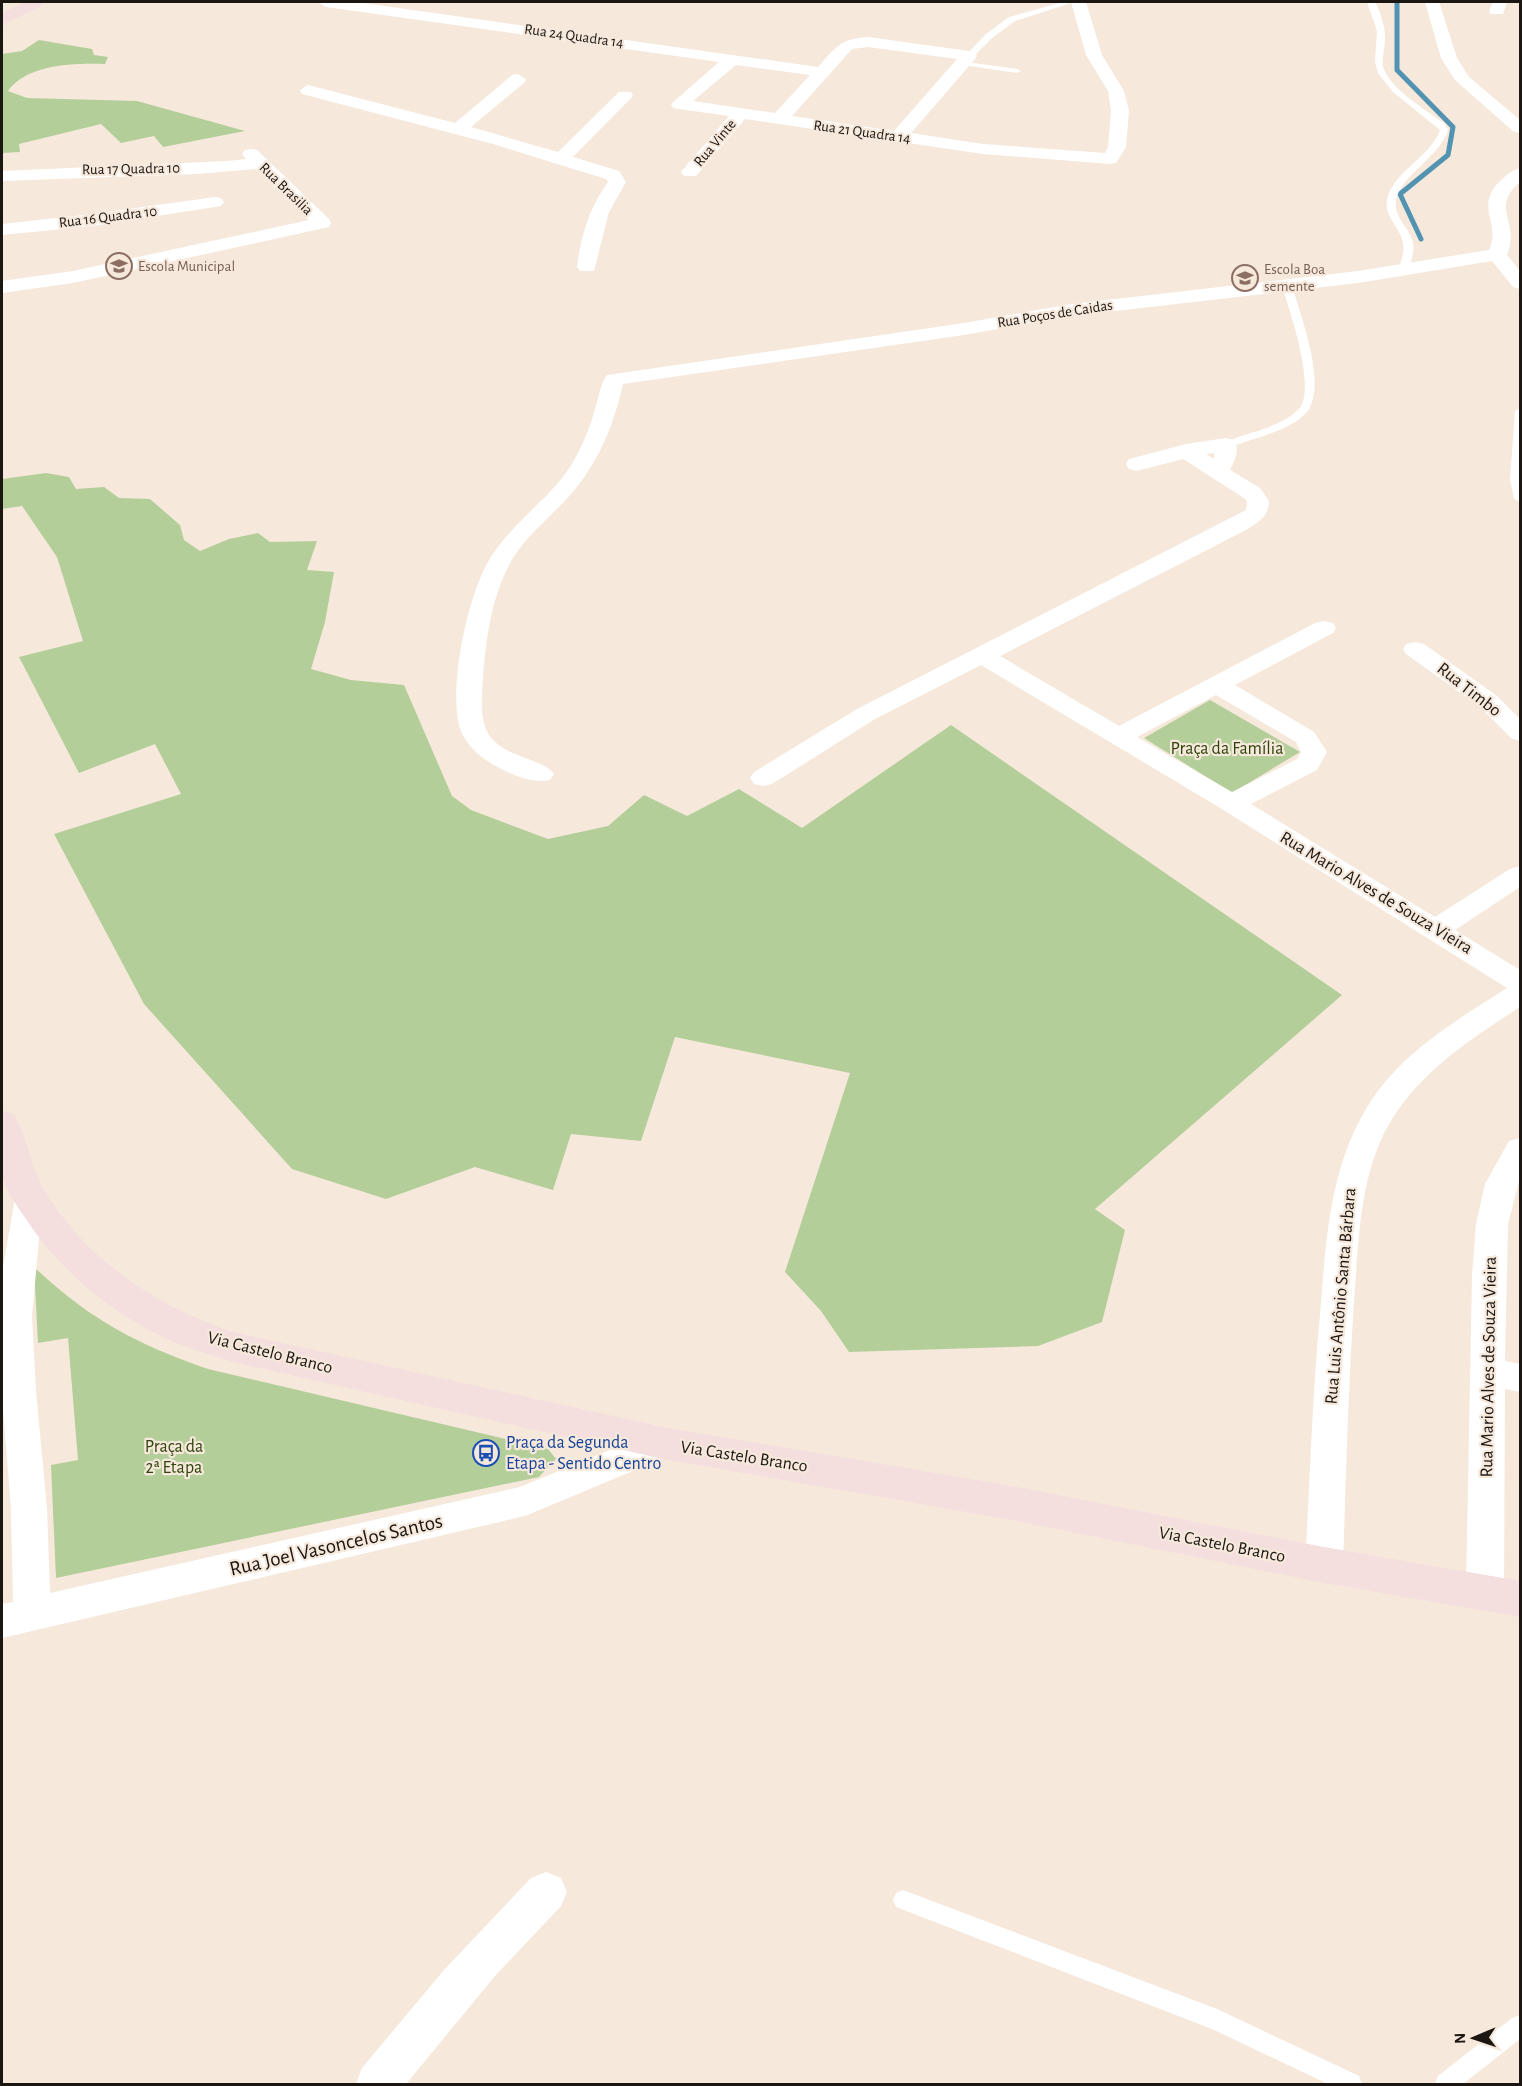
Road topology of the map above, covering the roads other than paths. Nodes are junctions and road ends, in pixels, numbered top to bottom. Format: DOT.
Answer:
graph roads {
  1 [pos="326,2"];
  2 [pos="1070,2"];
  3 [pos="1079,2"];
  4 [pos="1371,2"];
  5 [pos="1432,2"];
  6 [pos="2,3"];
  7 [pos="31,4"];
  8 [pos="2,20"];
  9 [pos="733,59"];
  10 [pos="966,59"];
  11 [pos="1017,71"];
  12 [pos="822,72"];
  13 [pos="518,79"];
  14 [pos="308,90"];
  15 [pos="625,96"];
  16 [pos="740,114"];
  17 [pos="779,119"];
  18 [pos="1521,128"];
  19 [pos="457,130"];
  20 [pos="898,137"];
  21 [pos="255,158"];
  22 [pos="560,160"];
  23 [pos="690,172"];
  24 [pos="1521,173"];
  25 [pos="2,176"];
  26 [pos="215,202"];
  27 [pos="2,230"];
  28 [pos="1497,255"];
  29 [pos="587,267"];
  30 [pos="1403,270"];
  31 [pos="1521,283"];
  32 [pos="1287,285"];
  33 [pos="2,287"];
  34 [pos="1521,411"];
  35 [pos="1519,433"];
  36 [pos="1226,445"];
  37 [pos="1186,451"];
  38 [pos="1137,464"];
  39 [pos="1218,472"];
  40 [pos="1518,479"];
  41 [pos="1521,499"];
  42 [pos="1324,628"];
  43 [pos="1415,650"];
  44 [pos="981,655"];
  45 [pos="1215,684"];
  46 [pos="1521,733"];
  47 [pos="1119,736"];
  48 [pos="541,774"];
  49 [pos="764,778"];
  50 [pos="1231,803"];
  51 [pos="1521,875"];
  52 [pos="1436,929"];
  53 [pos="1521,983"];
  54 [pos="1521,993"];
  55 [pos="4,1143"];
  56 [pos="1521,1149"];
  57 [pos="31,1199"];
  58 [pos="1505,1375"];
  59 [pos="663,1443"];
  60 [pos="1324,1565"];
  61 [pos="1503,1595"];
  62 [pos="17,1618"];
  63 [pos="546,1892"];
  64 [pos="903,1900"];
  65 [pos="1521,2026"];
  66 [pos="378,2085"];
  67 [pos="1351,2085"];
  68 [pos="1446,2085"];
  1 -- 9 [label="street, Rua 24 Quadra 14"];
  2 -- 10 [label="lane"];
  3 -- 20 [label="street, Rua 21 Quadra 14"];
  4 -- 30 [label="lane"];
  5 -- 18 [label="street"];
  6 -- 8 [label="main road"];
  7 -- 8 [label="main road"];
  9 -- 12 [label="street, Rua 24 Quadra 14"];
  9 -- 16 [label="street, Rua 21 Quadra 14"];
  10 -- 11 [label="lane"];
  10 -- 12 [label="street"];
  10 -- 20 [label="street"];
  12 -- 17 [label="street"];
  13 -- 19 [label="street"];
  14 -- 19 [label="street"];
  15 -- 22 [label="street"];
  16 -- 17 [label="street, Rua 21 Quadra 14"];
  16 -- 23 [label="street, Rua Vinte"];
  17 -- 20 [label="street, Rua 21 Quadra 14"];
  19 -- 22 [label="street"];
  21 -- 25 [label="street, Rua 17 Quadra 10"];
  21 -- 33 [label="street, Rua Brasilia"];
  22 -- 29 [label="street"];
  24 -- 28 [label="street"];
  26 -- 27 [label="street, Rua 16 Quadra 10"];
  28 -- 30 [label="street, Rua Poços de Caidas"];
  28 -- 31 [label="street"];
  30 -- 32 [label="street, Rua Poços de Caidas"];
  32 -- 36 [label="lane"];
  32 -- 48 [label="street, Rua Poços de Caidas"];
  34 -- 35 [label="lane"];
  35 -- 40 [label="lane"];
  36 -- 37 [label="street"];
  36 -- 39 [label="street"];
  37 -- 38 [label="street"];
  37 -- 39 [label="street"];
  39 -- 44 [label="street"];
  40 -- 41 [label="lane"];
  42 -- 45 [label="street"];
  43 -- 46 [label="street, Rua Timbo"];
  44 -- 47 [label="street, Rua Mario Alves de Souza Vieira"];
  44 -- 49 [label="street"];
  45 -- 47 [label="street"];
  45 -- 50 [label="street"];
  47 -- 50 [label="street, Rua Mario Alves de Souza Vieira"];
  50 -- 52 [label="street, Rua Mario Alves de Souza Vieira"];
  51 -- 52 [label="street"];
  52 -- 53 [label="street, Rua Mario Alves de Souza Vieira"];
  54 -- 60 [label="street, Rua Luis Antônio Santa Bárbara"];
  55 -- 57 [label="main road, Via Castelo Branco"];
  56 -- 58 [label="street, Rua Mario Alves de Souza Vieira"];
  57 -- 59 [label="main road, Via Castelo Branco"];
  57 -- 62 [label="street"];
  58 -- 61 [label="street, Rua Mario Alves de Souza Vieira"];
  59 -- 60 [label="main road, Via Castelo Branco"];
  59 -- 62 [label="street, Rua Joel Vasoncelos Santos"];
  60 -- 61 [label="main road, Via Castelo Branco"];
  63 -- 66 [label="street"];
  64 -- 67 [label="lane"];
  65 -- 68 [label="lane"];
}
